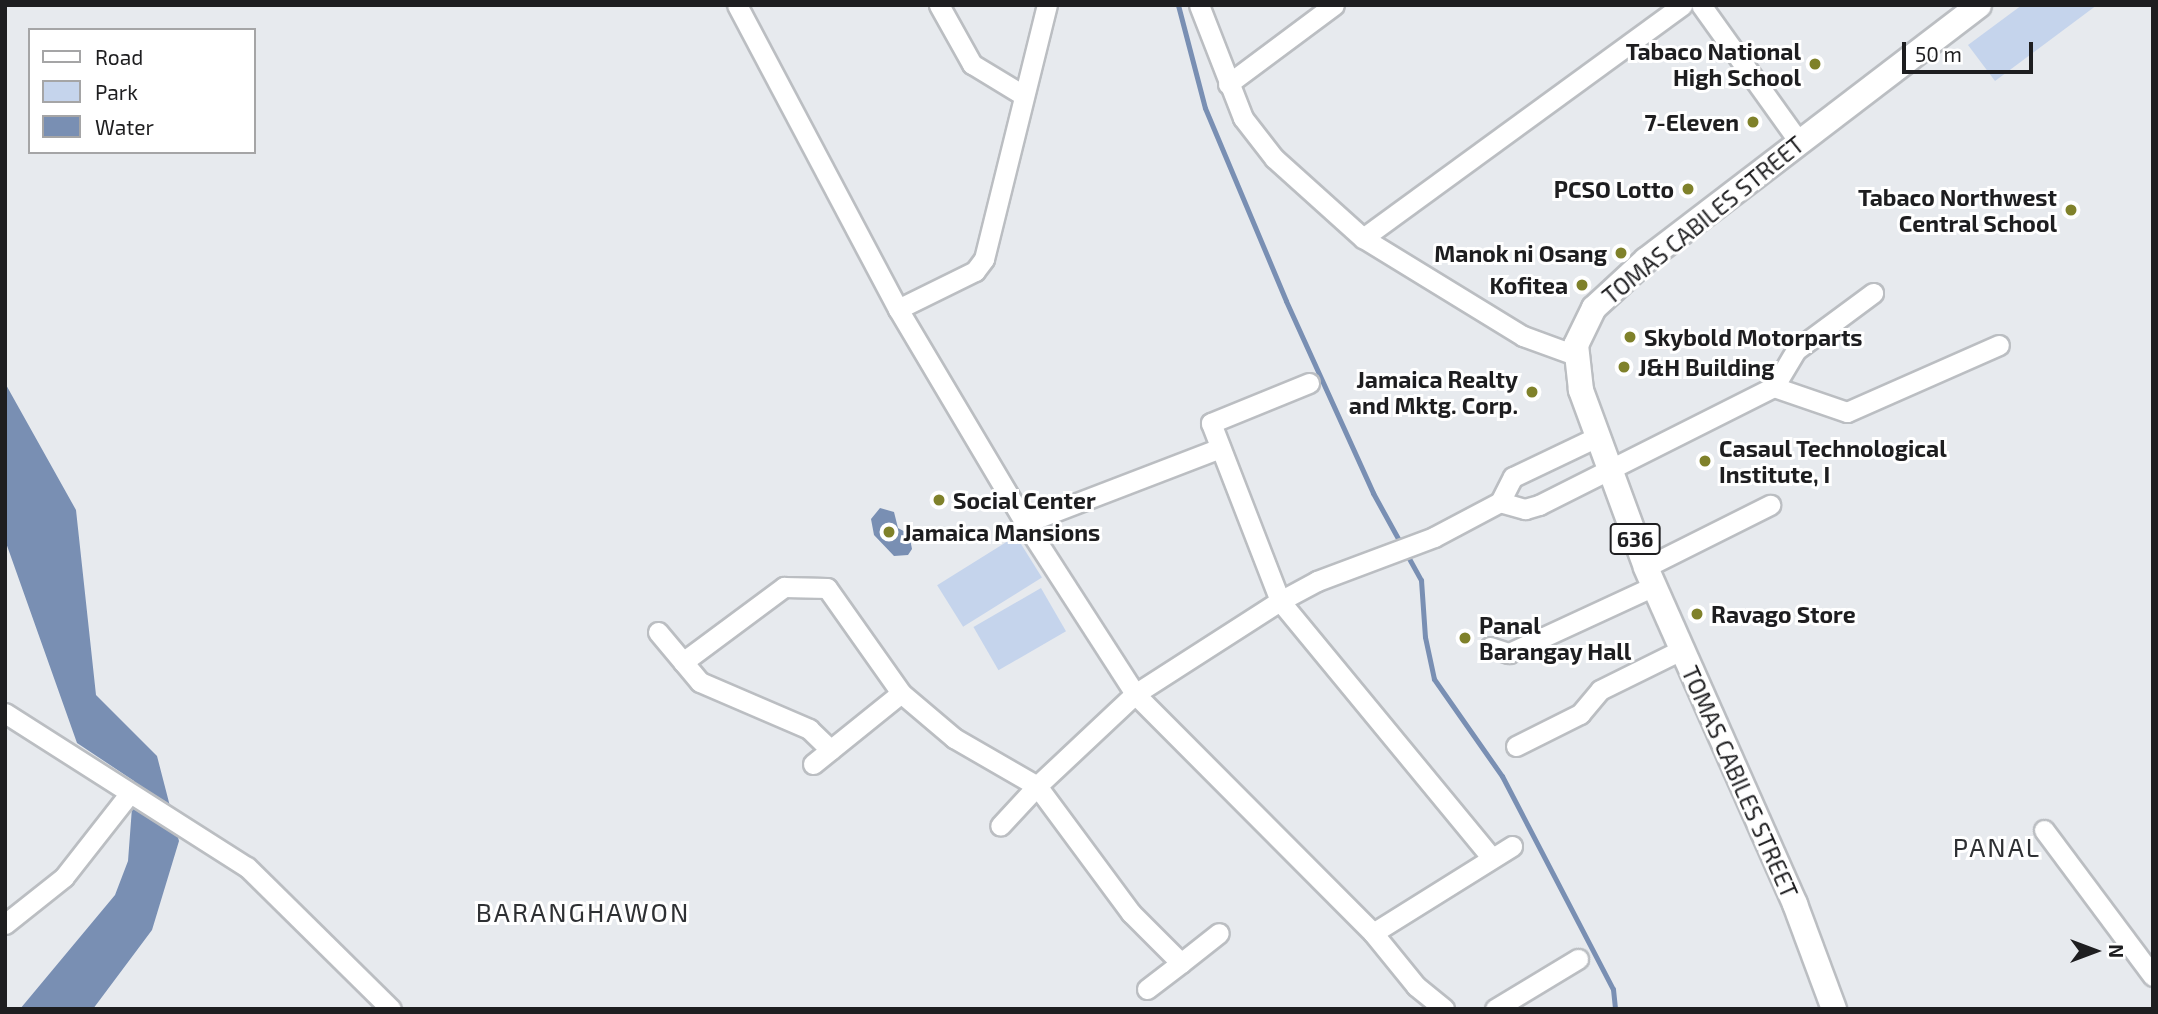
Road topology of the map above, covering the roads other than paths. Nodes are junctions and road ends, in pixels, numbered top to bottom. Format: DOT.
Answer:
graph roads {
  1 [pos="737,5"];
  2 [pos="939,5"];
  3 [pos="1047,5"];
  4 [pos="1199,5"];
  5 [pos="1334,5"];
  6 [pos="1682,5"];
  7 [pos="1701,5"];
  8 [pos="1974,7"];
  9 [pos="1228,84"];
  10 [pos="1024,95"];
  11 [pos="1799,142"];
  12 [pos="1363,238"];
  13 [pos="1873,293"];
  14 [pos="898,309"];
  15 [pos="1999,345"];
  16 [pos="1575,355"];
  17 [pos="1309,383"];
  18 [pos="1774,387"];
  19 [pos="1597,437"];
  20 [pos="1220,448"];
  21 [pos="1610,472"];
  22 [pos="1500,502"];
  23 [pos="1770,505"];
  24 [pos="1025,523"];
  25 [pos="1650,576"];
  26 [pos="1280,601"];
  27 [pos="658,632"];
  28 [pos="1490,647"];
  29 [pos="1681,650"];
  30 [pos="683,662"];
  31 [pos="901,693"];
  32 [pos="1135,694"];
  33 [pos="5,713"];
  34 [pos="1516,746"];
  35 [pos="831,750"];
  36 [pos="813,764"];
  37 [pos="1038,786"];
  38 [pos="137,799"];
  39 [pos="1000,826"];
  40 [pos="2044,830"];
  41 [pos="1512,846"];
  42 [pos="1492,858"];
  43 [pos="5,924"];
  44 [pos="1219,933"];
  45 [pos="1373,933"];
  46 [pos="1578,959"];
  47 [pos="1181,963"];
  48 [pos="2153,976"];
  49 [pos="1147,989"];
  50 [pos="391,1009"];
  51 [pos="1444,1009"];
  52 [pos="1495,1009"];
  53 [pos="1834,1009"];
  1 -- 14 [label="street"];
  2 -- 10 [label="street"];
  3 -- 10 [label="street"];
  4 -- 9 [label="street"];
  5 -- 9 [label="street"];
  6 -- 12 [label="street"];
  7 -- 11 [label="street"];
  8 -- 11 [label="main road, TOMAS CABILES STREET"];
  9 -- 12 [label="street"];
  10 -- 14 [label="street"];
  11 -- 16 [label="main road, TOMAS CABILES STREET"];
  12 -- 16 [label="street"];
  13 -- 18 [label="street"];
  14 -- 24 [label="street"];
  15 -- 18 [label="street"];
  16 -- 19 [label="main road, TOMAS CABILES STREET / 636"];
  17 -- 20 [label="street"];
  18 -- 21 [label="street"];
  19 -- 21 [label="main road, TOMAS CABILES STREET / 636"];
  19 -- 22 [label="street"];
  20 -- 24 [label="street"];
  20 -- 26 [label="street"];
  21 -- 22 [label="street"];
  21 -- 25 [label="main road, TOMAS CABILES STREET / 636"];
  22 -- 26 [label="street"];
  23 -- 25 [label="street"];
  24 -- 32 [label="street"];
  25 -- 28 [label="street"];
  25 -- 29 [label="main road, TOMAS CABILES STREET / 636"];
  26 -- 32 [label="street"];
  26 -- 42 [label="street"];
  27 -- 30 [label="street"];
  29 -- 34 [label="street"];
  29 -- 53 [label="main road, TOMAS CABILES STREET / 636"];
  30 -- 31 [label="street"];
  30 -- 35 [label="street"];
  31 -- 35 [label="street"];
  31 -- 37 [label="street"];
  32 -- 37 [label="street"];
  32 -- 45 [label="street"];
  33 -- 38 [label="street"];
  35 -- 36 [label="street"];
  37 -- 39 [label="street"];
  37 -- 47 [label="street"];
  38 -- 43 [label="street"];
  38 -- 50 [label="street"];
  40 -- 48 [label="street"];
  41 -- 42 [label="street"];
  42 -- 45 [label="street"];
  44 -- 47 [label="street"];
  45 -- 51 [label="street"];
  46 -- 52 [label="street"];
  47 -- 49 [label="street"];
}
